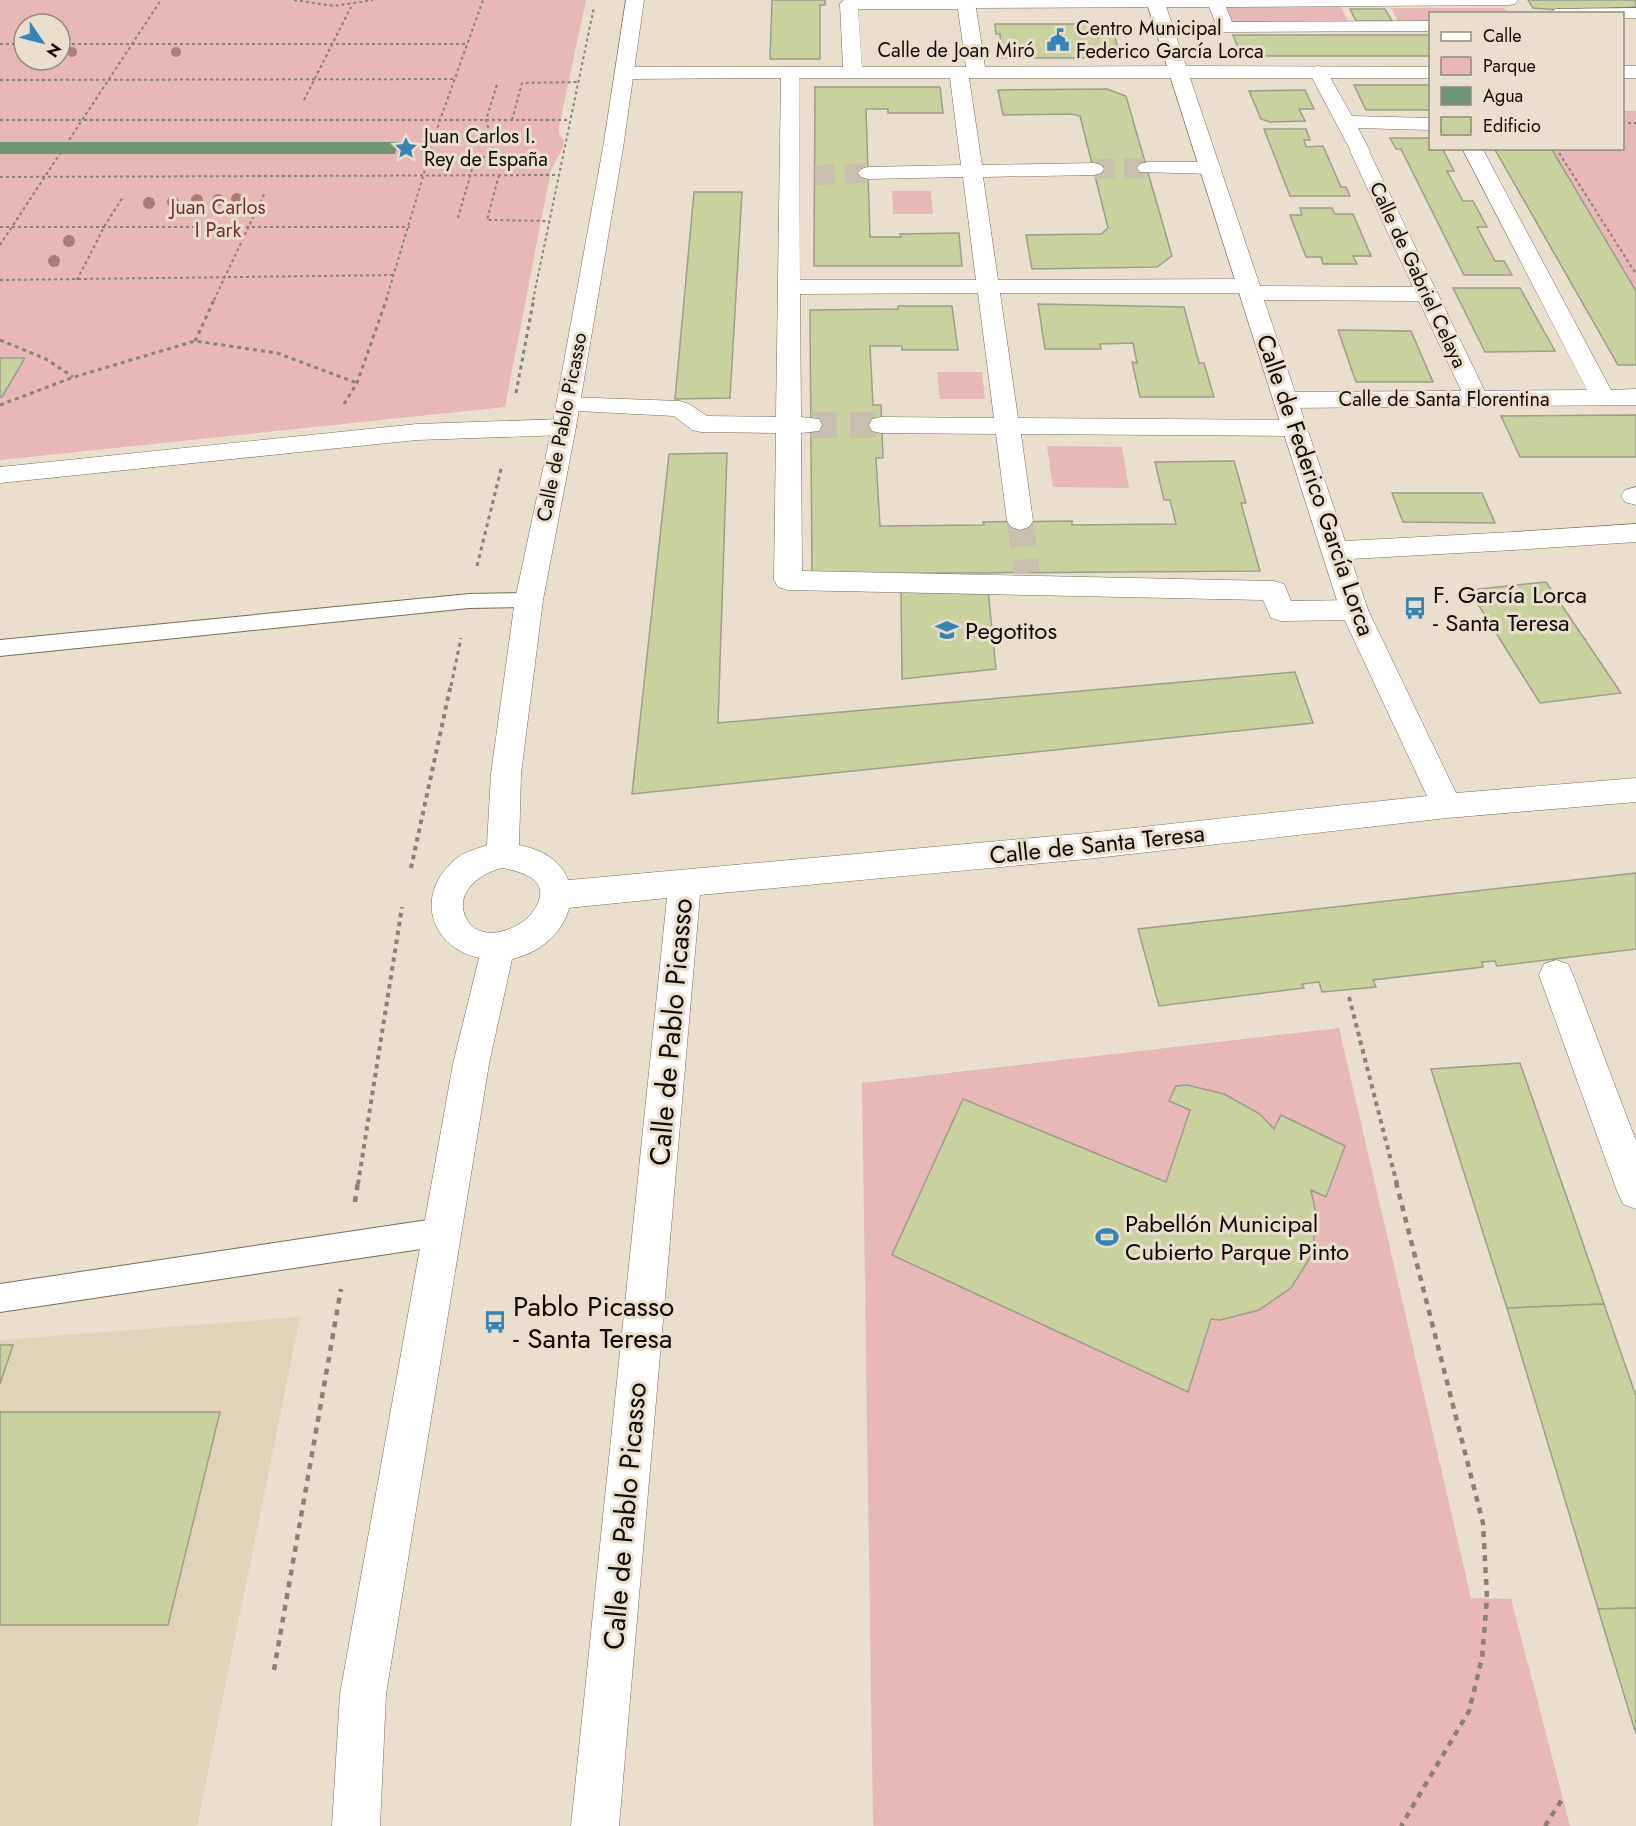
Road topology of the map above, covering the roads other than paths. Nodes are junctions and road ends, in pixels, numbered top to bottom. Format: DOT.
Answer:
graph roads {
  1 [pos="635,0"];
  2 [pos="1155,1"];
  3 [pos="1215,1"];
  4 [pos="1512,2"];
  5 [pos="966,3"];
  6 [pos="1429,26"];
  7 [pos="968,72"];
  8 [pos="1179,72"];
  9 [pos="1318,72"];
  10 [pos="1429,72"];
  11 [pos="790,73"];
  12 [pos="853,73"];
  13 [pos="625,74"];
  14 [pos="1345,122"];
  15 [pos="1429,124"];
  16 [pos="1474,150"];
  17 [pos="1147,168"];
  18 [pos="1211,168"];
  19 [pos="1094,169"];
  20 [pos="973,171"];
  21 [pos="868,173"];
  22 [pos="790,287"];
  23 [pos="988,287"];
  24 [pos="1250,289"];
  25 [pos="1426,294"];
  26 [pos="1636,397"];
  27 [pos="1603,398"];
  28 [pos="1285,400"];
  29 [pos="1477,400"];
  30 [pos="566,416"];
  31 [pos="800,425"];
  32 [pos="881,425"];
  33 [pos="1007,426"];
  34 [pos="1293,428"];
  35 [pos="0,475"];
  36 [pos="1020,521"];
  37 [pos="1636,533"];
  38 [pos="1334,551"];
  39 [pos="529,600"];
  40 [pos="1354,610"];
  41 [pos="0,648"];
  42 [pos="1636,790"];
  43 [pos="1447,806"];
  44 [pos="503,855"];
  45 [pos="685,884"];
  46 [pos="558,895"];
  47 [pos="498,947"];
  48 [pos="1556,975"];
  49 [pos="1636,1191"];
  50 [pos="441,1232"];
  51 [pos="0,1298"];
  52 [pos="356,1826"];
  53 [pos="595,1826"];
  1 -- 13 [label="street, Calle de Pablo Picasso"];
  2 -- 3 [label="street"];
  2 -- 5 [label="street"];
  2 -- 8 [label="street, Calle de Federico García Lorca"];
  3 -- 4 [label="street"];
  3 -- 6 [label="street"];
  5 -- 7 [label="street"];
  5 -- 12 [label="street"];
  7 -- 8 [label="street, Calle de Joan Miró"];
  7 -- 12 [label="street, Calle de Joan Miró"];
  7 -- 20 [label="street"];
  8 -- 9 [label="street, Calle de Joan Miró"];
  8 -- 18 [label="street, Calle de Federico García Lorca"];
  9 -- 10 [label="street, Calle de Joan Miró"];
  9 -- 14 [label="street"];
  11 -- 12 [label="street, Calle de Joan Miró"];
  11 -- 13 [label="street, Calle de Joan Miró"];
  11 -- 22 [label="street"];
  13 -- 30 [label="street, Calle de Pablo Picasso"];
  14 -- 15 [label="street"];
  14 -- 25 [label="street, Calle de Gabriel Celaya"];
  16 -- 27 [label="street"];
  17 -- 18 [label="street"];
  18 -- 24 [label="street, Calle de Federico García Lorca"];
  19 -- 20 [label="street"];
  20 -- 21 [label="street"];
  20 -- 23 [label="street"];
  22 -- 23 [label="street"];
  22 -- 31 [label="street"];
  23 -- 24 [label="street"];
  23 -- 33 [label="street"];
  24 -- 25 [label="street"];
  24 -- 28 [label="street, Calle de Federico García Lorca"];
  25 -- 29 [label="street, Calle de Gabriel Celaya"];
  26 -- 27 [label="street, Calle de Santa Florentina"];
  27 -- 29 [label="street, Calle de Santa Florentina"];
  28 -- 29 [label="street, Calle de Santa Florentina"];
  28 -- 34 [label="street, Calle de Federico García Lorca"];
  30 -- 31 [label="street"];
  30 -- 35 [label="street"];
  30 -- 39 [label="street, Calle de Pablo Picasso"];
  31 -- 40 [label="street"];
  32 -- 33 [label="street"];
  33 -- 34 [label="street"];
  33 -- 36 [label="street"];
  34 -- 38 [label="street, Calle de Federico García Lorca"];
  37 -- 38 [label="street"];
  38 -- 40 [label="street, Calle de Federico García Lorca"];
  39 -- 41 [label="lane"];
  39 -- 44 [label="street, Calle de Pablo Picasso"];
  40 -- 43 [label="street, Calle de Federico García Lorca"];
  42 -- 43 [label="street, Calle de Santa Teresa"];
  43 -- 45 [label="street, Calle de Santa Teresa"];
  44 -- 46 [label="street"];
  44 -- 47 [label="street"];
  45 -- 46 [label="street, Calle de Santa Teresa"];
  45 -- 53 [label="street, Calle de Pablo Picasso"];
  46 -- 47 [label="street"];
  47 -- 50 [label="street"];
  48 -- 49 [label="street"];
  50 -- 51 [label="lane"];
  50 -- 52 [label="street"];
}
